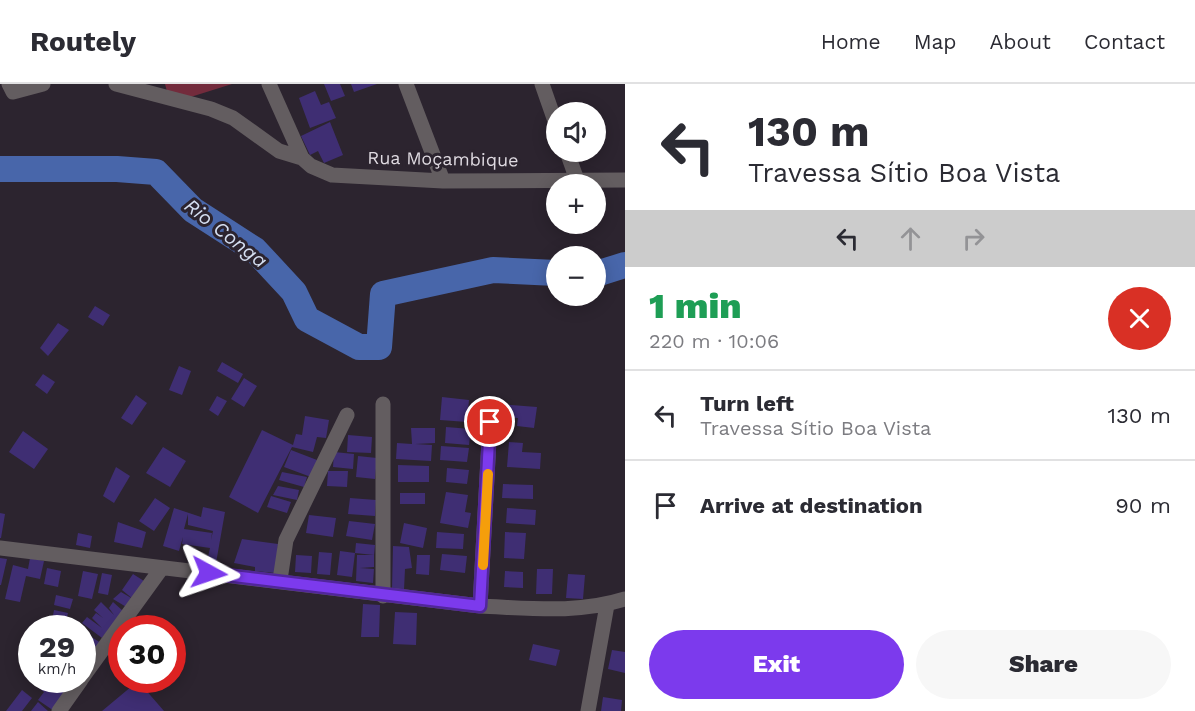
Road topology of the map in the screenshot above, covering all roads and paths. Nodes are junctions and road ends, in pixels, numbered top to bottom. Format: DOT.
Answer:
graph roads {
  1 [pos="43,84"];
  2 [pos="116,84"];
  3 [pos="269,84"];
  4 [pos="406,84"];
  5 [pos="542,84"];
  6 [pos="8,89"];
  7 [pos="548,102"];
  8 [pos="302,158"];
  9 [pos="546,180"];
  10 [pos="606,180"];
  11 [pos="625,180"];
  12 [pos="442,181"];
  13 [pos="383,404"];
  14 [pos="347,415"];
  15 [pos="490,422"];
  16 [pos="0,548"];
  17 [pos="161,568"];
  18 [pos="280,580"];
  19 [pos="383,596"];
  20 [pos="625,599"];
  21 [pos="608,604"];
  22 [pos="480,606"];
  23 [pos="96,659"];
  24 [pos="72,693"];
  25 [pos="59,711"];
  26 [pos="588,711"];
  1 -- 6 [label="street"];
  2 -- 8 [label="street, Rua Moçambique"];
  3 -- 8 [label="street"];
  4 -- 12 [label="street"];
  5 -- 7 [label="street"];
  8 -- 12 [label="street, Rua Moçambique"];
  9 -- 12 [label="street, Rua Moçambique"];
  10 -- 11 [label="street, Rua Moçambique"];
  13 -- 19 [label="street"];
  14 -- 18 [label="street"];
  15 -- 22 [label="street"];
  16 -- 17 [label="street"];
  17 -- 18 [label="street"];
  17 -- 23 [label="street"];
  18 -- 19 [label="street"];
  19 -- 22 [label="street"];
  20 -- 21 [label="street"];
  21 -- 22 [label="street"];
  21 -- 26 [label="street"];
  24 -- 25 [label="street"];
}
